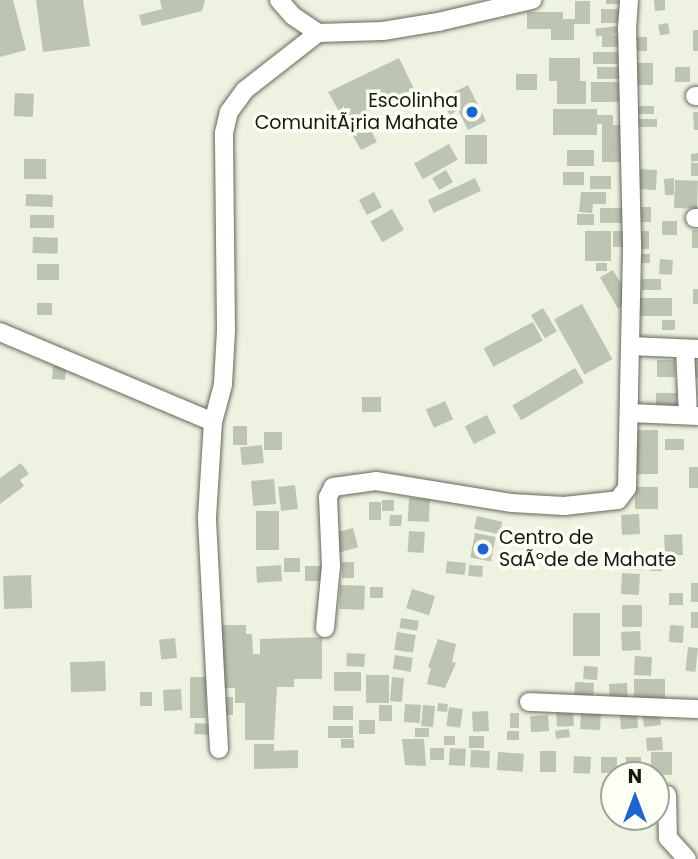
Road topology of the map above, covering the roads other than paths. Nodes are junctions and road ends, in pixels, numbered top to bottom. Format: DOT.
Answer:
graph roads {
  1 [pos="279,0"];
  2 [pos="532,0"];
  3 [pos="629,0"];
  4 [pos="318,33"];
  5 [pos="0,332"];
  6 [pos="631,346"];
  7 [pos="691,349"];
  8 [pos="630,413"];
  9 [pos="693,416"];
  10 [pos="213,422"];
  11 [pos="325,628"];
  12 [pos="529,702"];
  13 [pos="698,709"];
  14 [pos="219,749"];
  15 [pos="668,831"];
  16 [pos="687,859"];
  1 -- 4 [label="street"];
  2 -- 4 [label="street"];
  3 -- 6 [label="street"];
  4 -- 10 [label="street"];
  5 -- 10 [label="street"];
  6 -- 7 [label="street"];
  6 -- 8 [label="street"];
  7 -- 9 [label="street"];
  8 -- 9 [label="street"];
  8 -- 11 [label="street"];
  10 -- 14 [label="street"];
  12 -- 13 [label="street"];
  15 -- 16 [label="street"];
}
